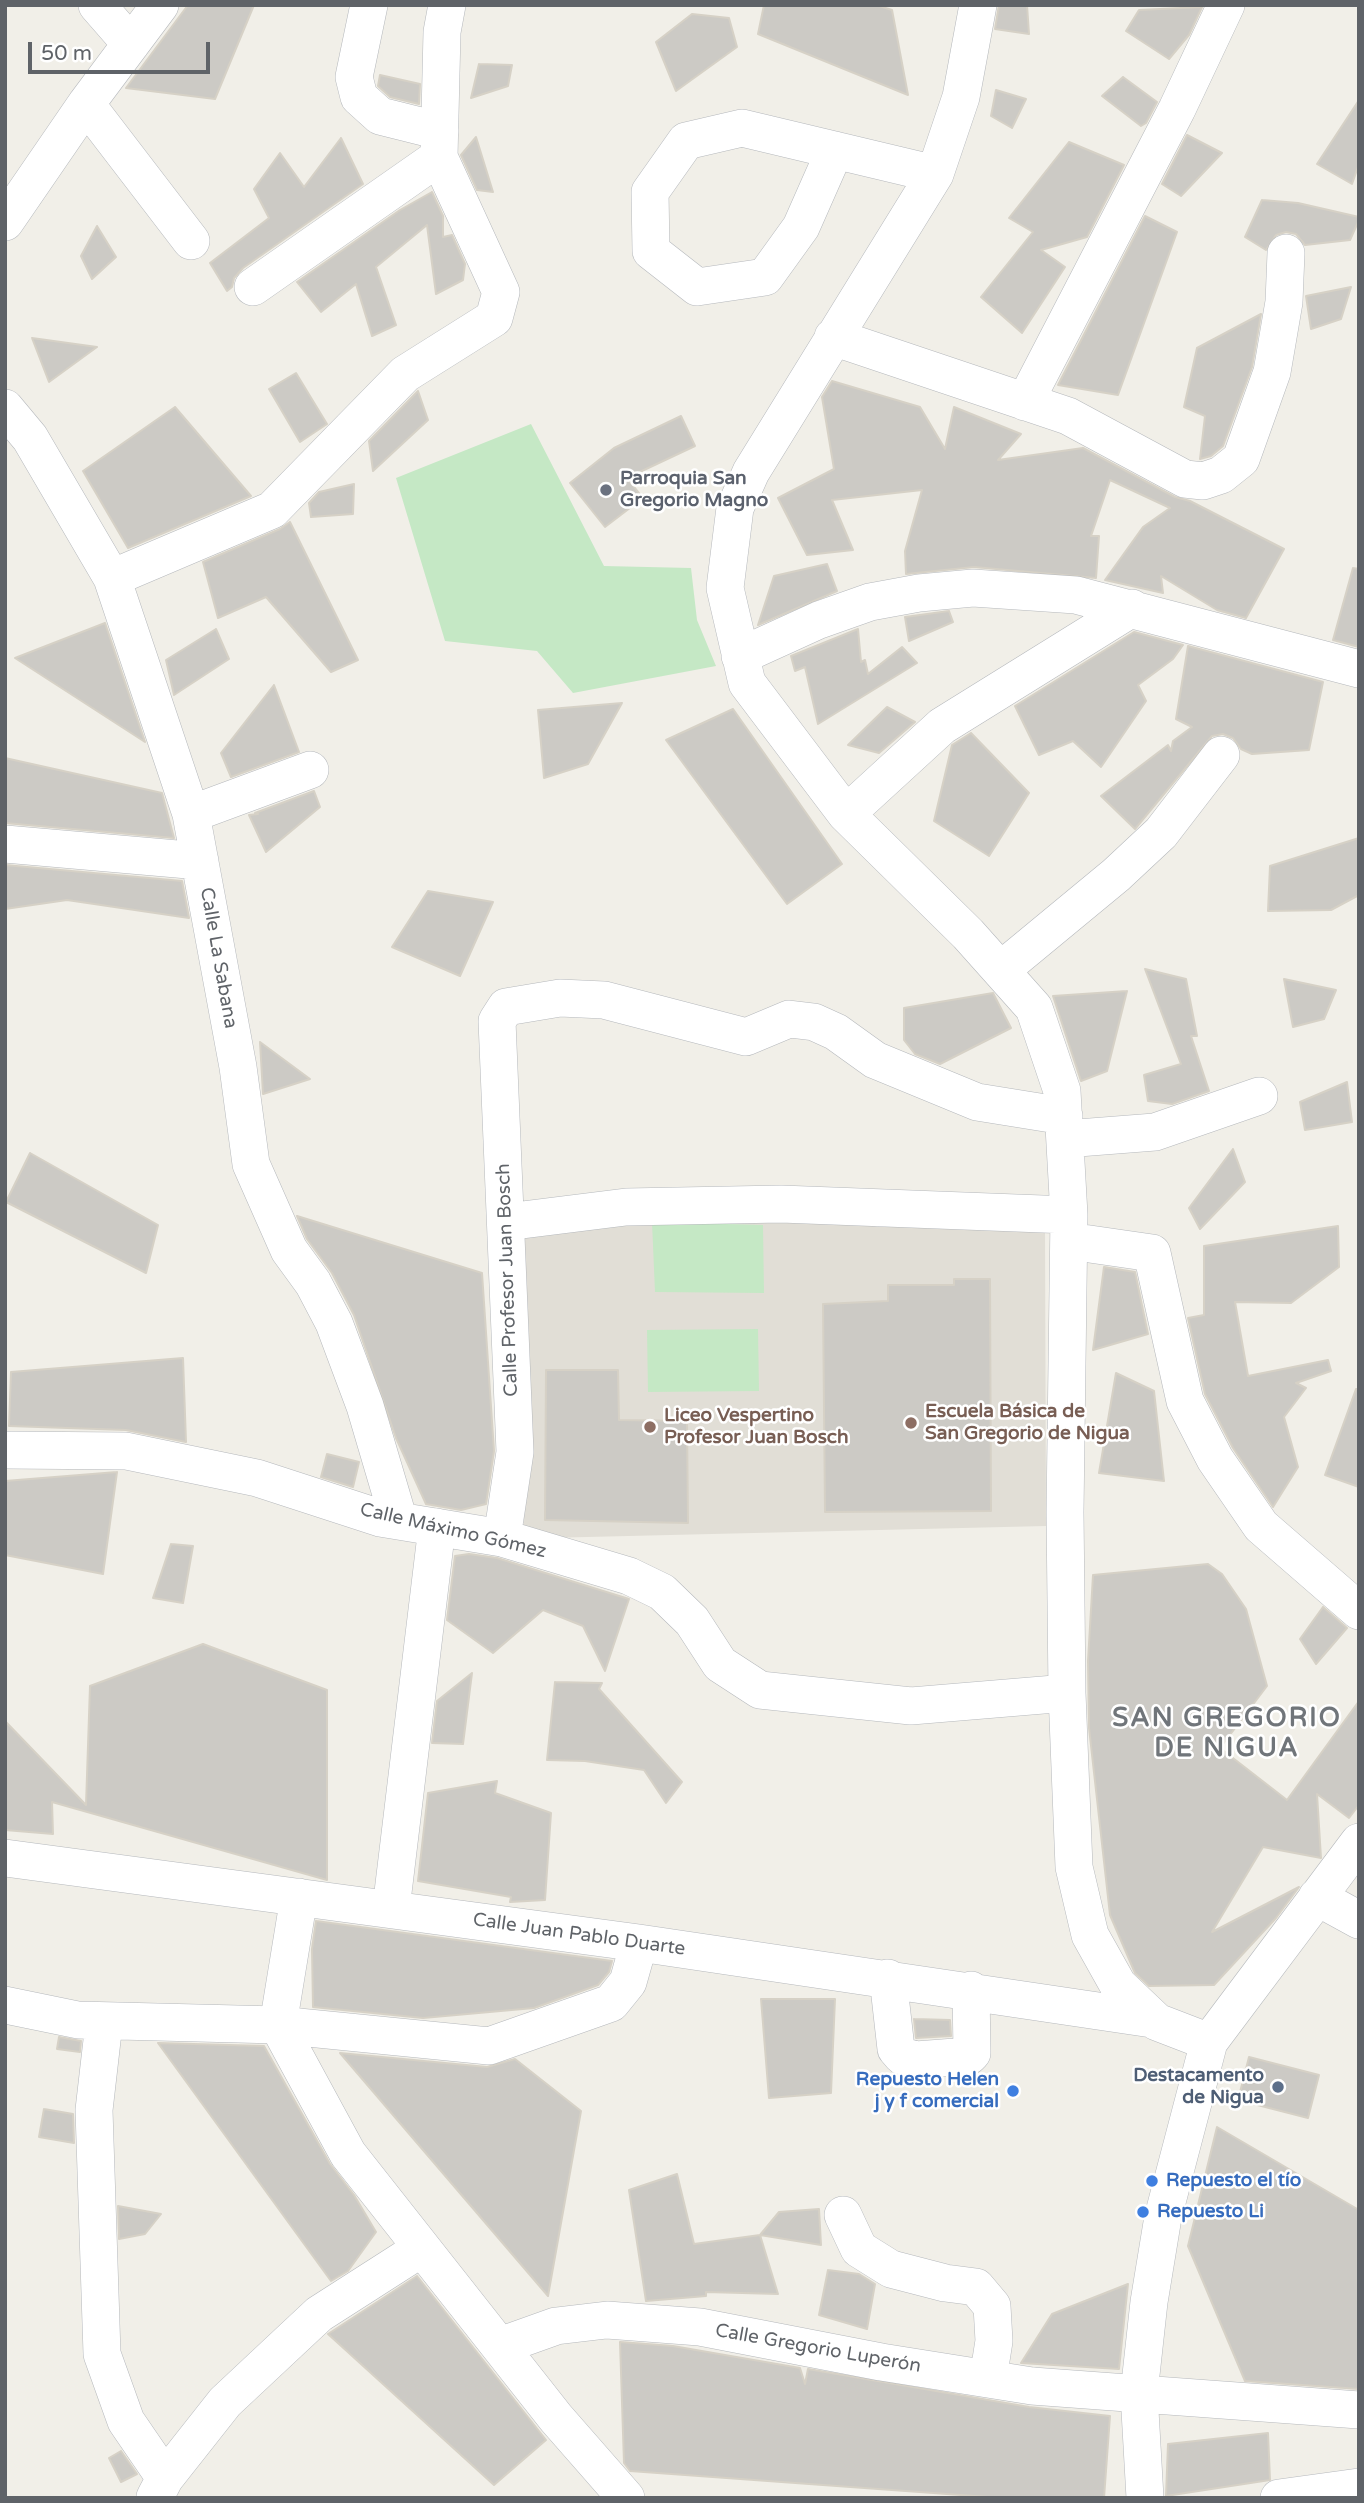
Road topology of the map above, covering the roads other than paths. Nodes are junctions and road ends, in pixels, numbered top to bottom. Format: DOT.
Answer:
graph roads {
  1 [pos="97,5"];
  2 [pos="160,5"];
  3 [pos="369,5"];
  4 [pos="447,5"];
  5 [pos="1226,5"];
  6 [pos="969,7"];
  7 [pos="131,44"];
  8 [pos="86,104"];
  9 [pos="440,144"];
  10 [pos="835,150"];
  11 [pos="935,174"];
  12 [pos="5,222"];
  13 [pos="191,241"];
  14 [pos="1286,253"];
  15 [pos="253,287"];
  16 [pos="833,337"];
  17 [pos="1026,402"];
  18 [pos="5,408"];
  19 [pos="112,578"];
  20 [pos="1132,608"];
  21 [pos="740,656"];
  22 [pos="1359,669"];
  23 [pos="1221,755"];
  24 [pos="310,770"];
  25 [pos="191,814"];
  26 [pos="846,814"];
  27 [pos="5,844"];
  28 [pos="200,861"];
  29 [pos="1001,970"];
  30 [pos="1259,1096"];
  31 [pos="1064,1128"];
  32 [pos="506,1222"];
  33 [pos="1069,1228"];
  34 [pos="5,1450"];
  35 [pos="399,1521"];
  36 [pos="437,1527"];
  37 [pos="502,1538"];
  38 [pos="1359,1611"];
  39 [pos="1067,1693"];
  40 [pos="1359,1842"];
  41 [pos="5,1858"];
  42 [pos="299,1897"];
  43 [pos="1317,1897"];
  44 [pos="391,1909"];
  45 [pos="1359,1920"];
  46 [pos="639,1942"];
  47 [pos="888,1978"];
  48 [pos="971,1990"];
  49 [pos="5,2006"];
  50 [pos="1152,2019"];
  51 [pos="104,2022"];
  52 [pos="278,2025"];
  53 [pos="1209,2042"];
  54 [pos="843,2215"];
  55 [pos="422,2248"];
  56 [pos="500,2346"];
  57 [pos="988,2379"];
  58 [pos="1139,2393"];
  59 [pos="1359,2410"];
  60 [pos="1359,2487"];
  61 [pos="160,2488"];
  62 [pos="626,2498"];
  63 [pos="1144,2498"];
  64 [pos="1279,2498"];
  1 -- 7 [label="street"];
  2 -- 7 [label="street"];
  3 -- 9 [label="street"];
  4 -- 9 [label="street"];
  5 -- 17 [label="street"];
  6 -- 11 [label="street"];
  7 -- 8 [label="street"];
  8 -- 12 [label="street"];
  8 -- 13 [label="street"];
  9 -- 15 [label="street"];
  9 -- 19 [label="street"];
  10 -- 10 [label="street"];
  10 -- 11 [label="street"];
  11 -- 16 [label="street"];
  14 -- 17 [label="street"];
  16 -- 17 [label="street"];
  16 -- 21 [label="street"];
  18 -- 19 [label="street, Calle La Sabana"];
  19 -- 25 [label="street, Calle La Sabana"];
  20 -- 21 [label="street"];
  20 -- 22 [label="street"];
  20 -- 26 [label="street"];
  21 -- 26 [label="street"];
  23 -- 29 [label="street"];
  24 -- 25 [label="street"];
  25 -- 28 [label="street, Calle La Sabana"];
  26 -- 29 [label="street"];
  27 -- 28 [label="street"];
  28 -- 35 [label="street, Calle La Sabana"];
  29 -- 31 [label="street"];
  30 -- 31 [label="street"];
  31 -- 32 [label="street, Calle Profesor Juan Bosch"];
  31 -- 33 [label="street"];
  32 -- 33 [label="street"];
  32 -- 37 [label="street, Calle Profesor Juan Bosch"];
  33 -- 38 [label="street"];
  33 -- 39 [label="street"];
  34 -- 35 [label="street, Calle Máximo Gómez"];
  35 -- 36 [label="street, Calle Máximo Gómez"];
  36 -- 37 [label="street, Calle Máximo Gómez"];
  36 -- 44 [label="street"];
  37 -- 39 [label="street, Calle Máximo Gómez"];
  39 -- 50 [label="street"];
  40 -- 43 [label="street"];
  41 -- 42 [label="street, Calle Juan Pablo Duarte"];
  42 -- 44 [label="street, Calle Juan Pablo Duarte"];
  42 -- 52 [label="street"];
  43 -- 45 [label="street"];
  43 -- 53 [label="street"];
  44 -- 46 [label="street, Calle Juan Pablo Duarte"];
  46 -- 47 [label="street, Calle Juan Pablo Duarte"];
  46 -- 52 [label="street"];
  47 -- 48 [label="street, Calle Juan Pablo Duarte"];
  47 -- 48 [label="street"];
  48 -- 50 [label="street, Calle Juan Pablo Duarte"];
  49 -- 51 [label="street"];
  50 -- 53 [label="street"];
  51 -- 52 [label="street"];
  51 -- 61 [label="street"];
  52 -- 55 [label="street"];
  53 -- 58 [label="street"];
  54 -- 57 [label="street"];
  55 -- 56 [label="street"];
  55 -- 61 [label="street"];
  56 -- 57 [label="street, Calle Gregorio Luperón"];
  56 -- 62 [label="street"];
  57 -- 58 [label="street, Calle Gregorio Luperón"];
  58 -- 59 [label="street, Calle Gregorio Luperón"];
  58 -- 63 [label="street"];
  60 -- 64 [label="street"];
}
